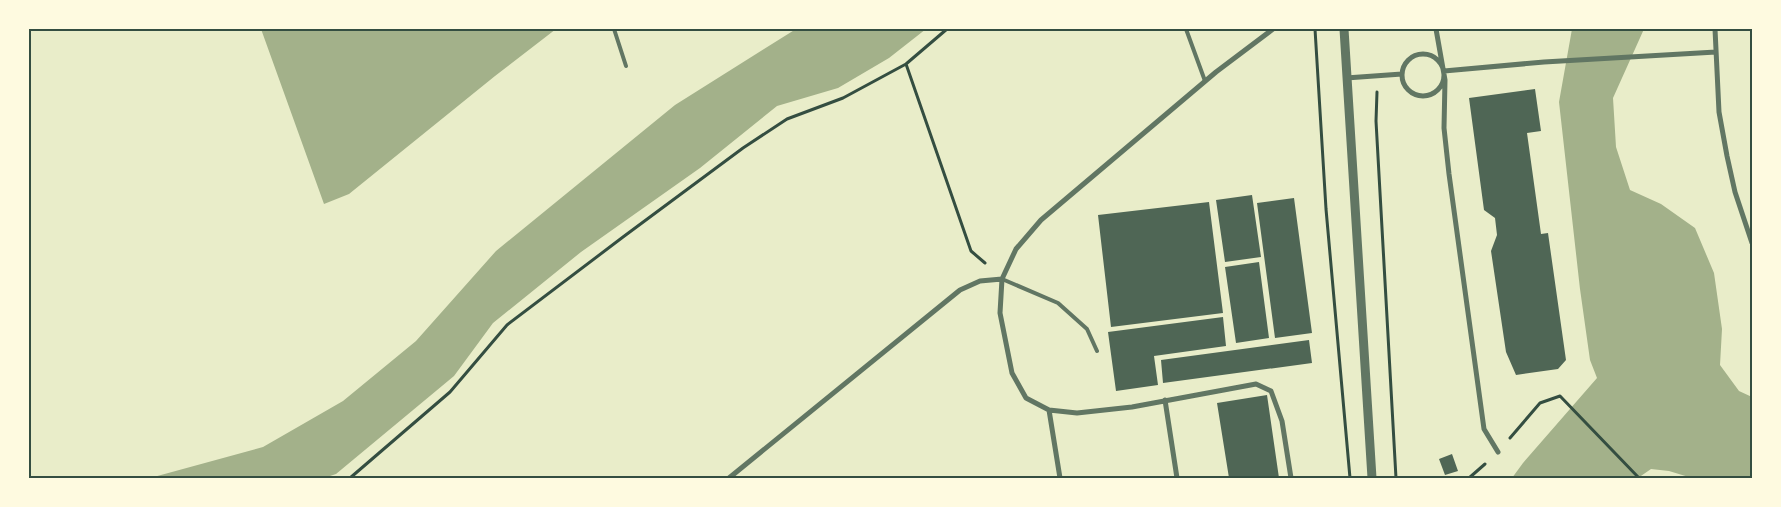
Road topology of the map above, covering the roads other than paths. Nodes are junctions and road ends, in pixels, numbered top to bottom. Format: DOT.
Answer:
graph roads {
  1 [pos="614,29"];
  2 [pos="1186,29"];
  3 [pos="1273,29"];
  4 [pos="1344,29"];
  5 [pos="1436,29"];
  6 [pos="1715,29"];
  7 [pos="1716,52"];
  8 [pos="626,66"];
  9 [pos="1444,71"];
  10 [pos="1402,74"];
  11 [pos="1346,78"];
  12 [pos="1205,81"];
  13 [pos="1752,243"];
  14 [pos="1002,279"];
  15 [pos="1096,350"];
  16 [pos="1165,400"];
  17 [pos="1049,410"];
  18 [pos="1498,452"];
  19 [pos="729,478"];
  20 [pos="1060,478"];
  21 [pos="1177,478"];
  22 [pos="1291,478"];
  23 [pos="1372,478"];
  1 -- 8 [label="lane"];
  2 -- 12 [label="lane"];
  3 -- 12 [label="street"];
  4 -- 11 [label="street"];
  5 -- 9 [label="street"];
  6 -- 7 [label="street"];
  7 -- 9 [label="street"];
  7 -- 13 [label="street"];
  9 -- 10 [label="street"];
  9 -- 10 [label="street"];
  9 -- 18 [label="street"];
  10 -- 11 [label="street"];
  11 -- 23 [label="street"];
  12 -- 14 [label="street"];
  14 -- 15 [label="lane"];
  14 -- 17 [label="street"];
  14 -- 19 [label="street"];
  16 -- 17 [label="street"];
  16 -- 21 [label="street"];
  16 -- 22 [label="street"];
  17 -- 20 [label="street"];
}
